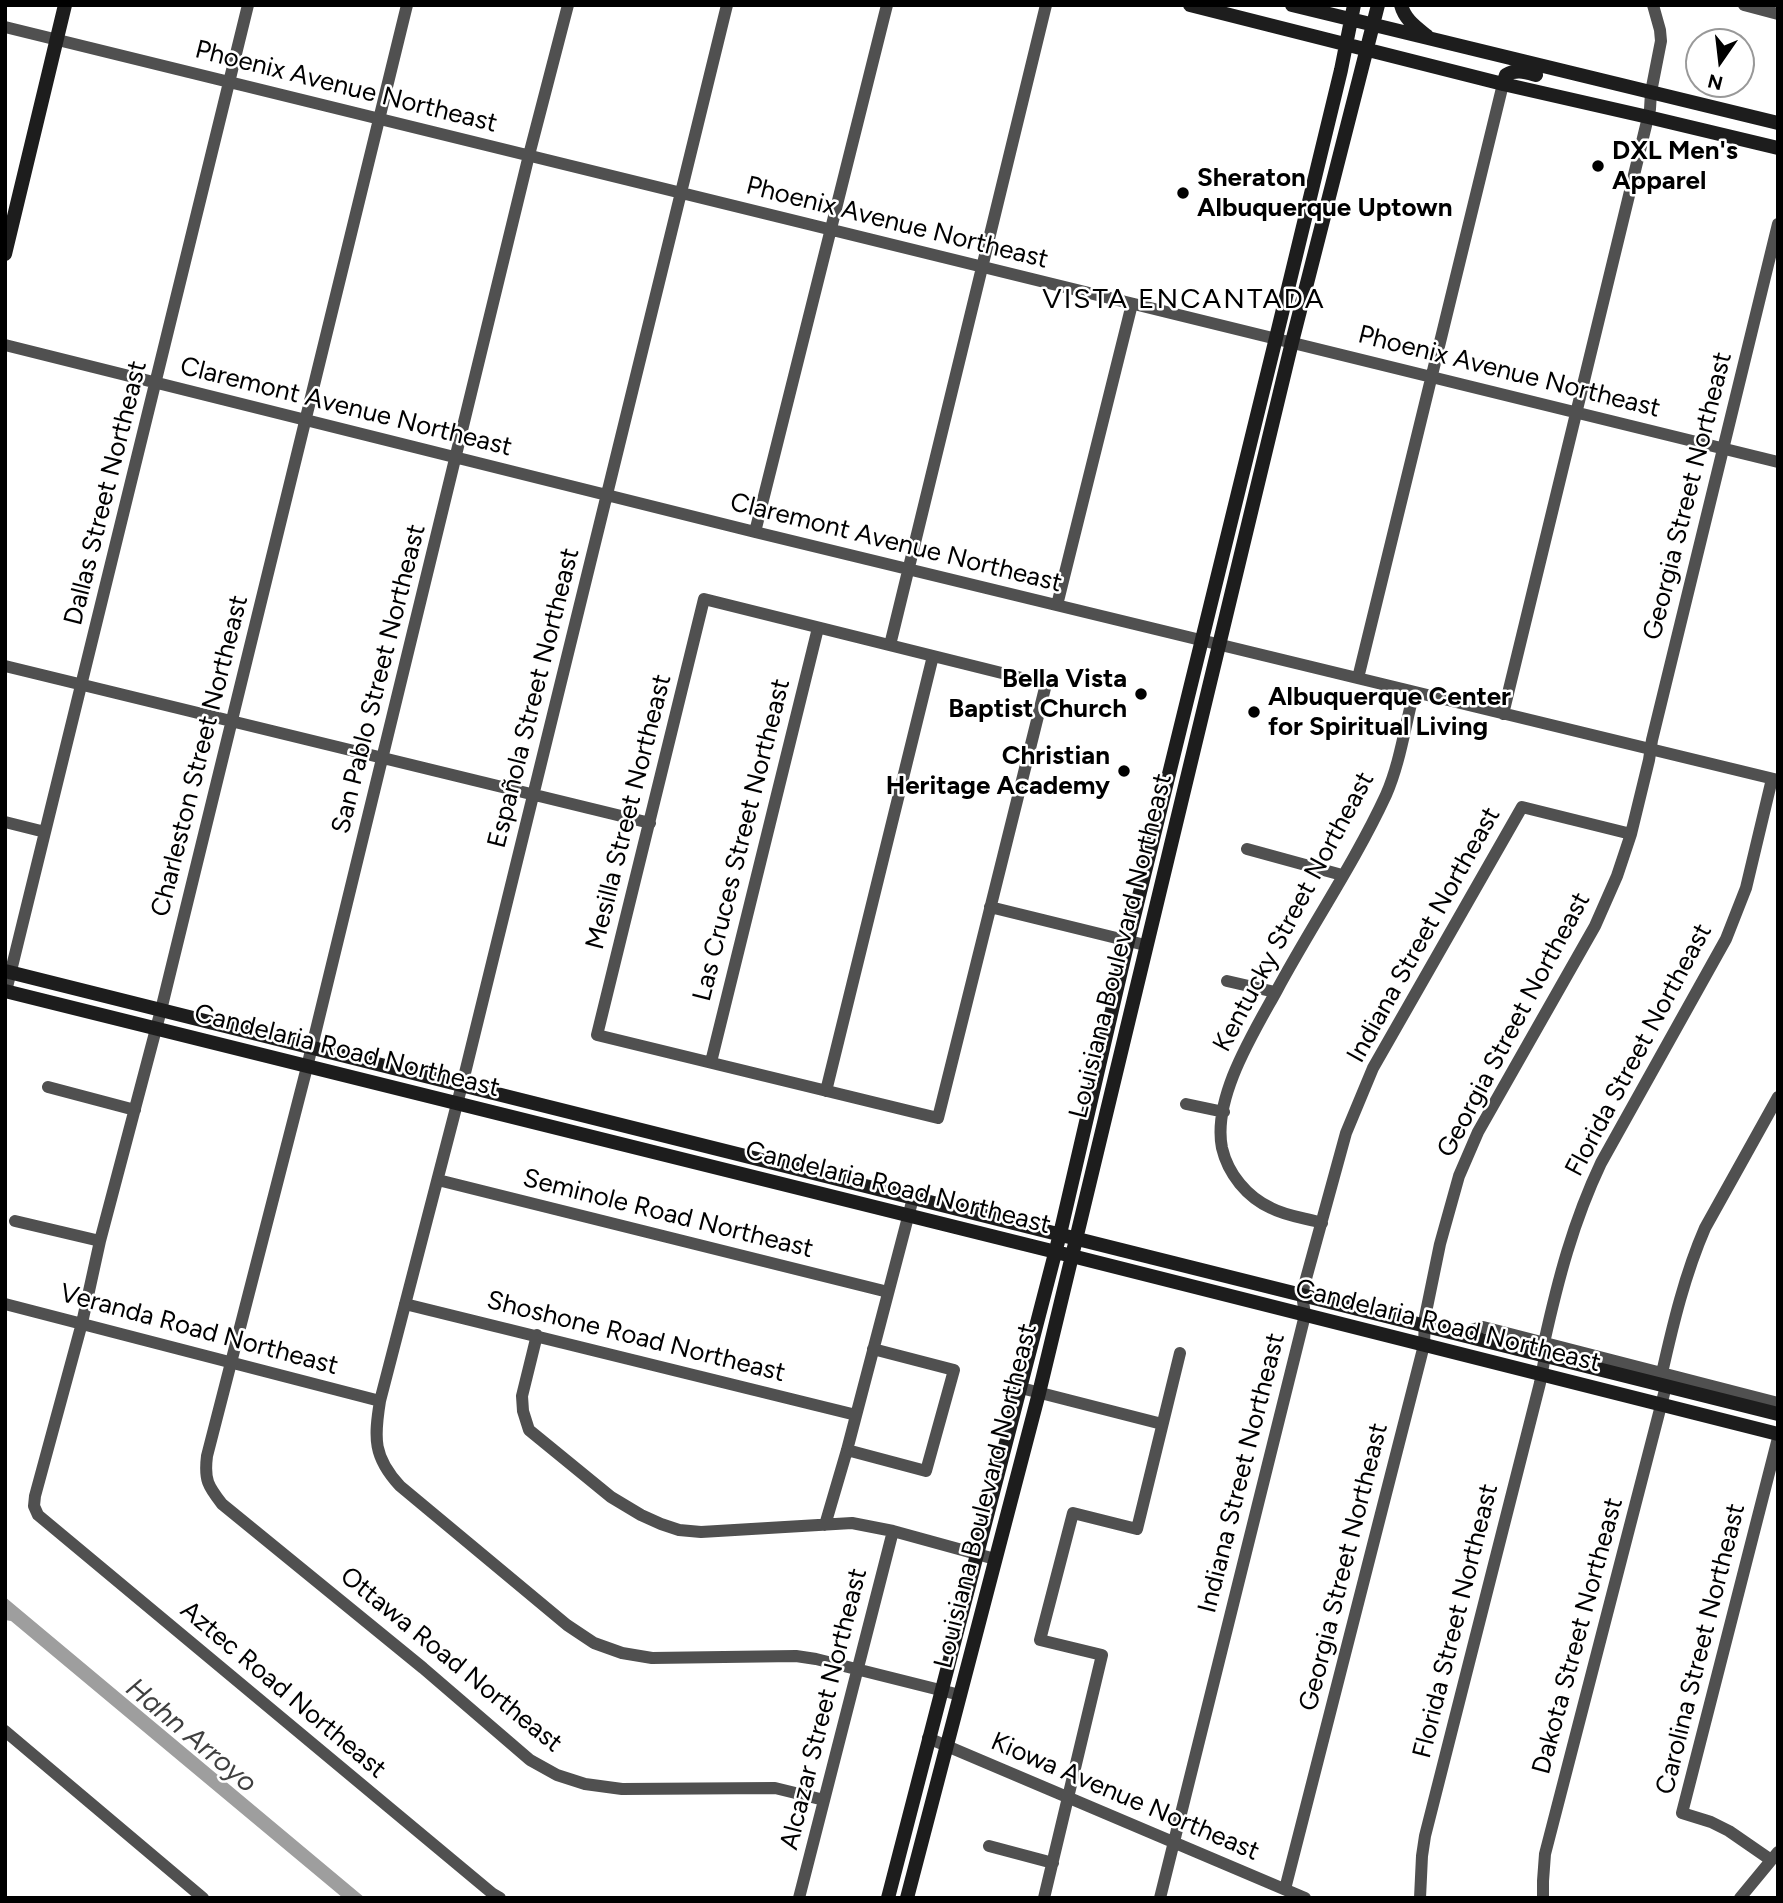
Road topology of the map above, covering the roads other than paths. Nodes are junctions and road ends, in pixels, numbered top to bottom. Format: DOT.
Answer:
graph roads {
  1 [pos="65,5"];
  2 [pos="248,5"];
  3 [pos="407,5"];
  4 [pos="568,5"];
  5 [pos="727,5"];
  6 [pos="887,5"];
  7 [pos="1046,5"];
  8 [pos="1292,5"];
  9 [pos="1378,5"];
  10 [pos="1401,5"];
  11 [pos="1653,5"];
  12 [pos="1744,5"];
  13 [pos="1198,6"];
  14 [pos="1352,12"];
  15 [pos="1778,15"];
  16 [pos="1372,26"];
  17 [pos="5,27"];
  18 [pos="57,39"];
  19 [pos="1431,40"];
  20 [pos="1345,45"];
  21 [pos="1366,50"];
  22 [pos="1568,73"];
  23 [pos="229,83"];
  24 [pos="1503,84"];
  25 [pos="1650,92"];
  26 [pos="1648,117"];
  27 [pos="379,119"];
  28 [pos="1778,123"];
  29 [pos="1778,148"];
  30 [pos="529,155"];
  31 [pos="681,193"];
  32 [pos="1778,224"];
  33 [pos="831,230"];
  34 [pos="5,254"];
  35 [pos="982,267"];
  36 [pos="1132,304"];
  37 [pos="1276,338"];
  38 [pos="1292,342"];
  39 [pos="5,345"];
  40 [pos="1431,377"];
  41 [pos="156,383"];
  42 [pos="1577,413"];
  43 [pos="306,421"];
  44 [pos="1722,449"];
  45 [pos="457,458"];
  46 [pos="1778,462"];
  47 [pos="607,496"];
  48 [pos="755,532"];
  49 [pos="908,569"];
  50 [pos="1057,605"];
  51 [pos="818,628"];
  52 [pos="1201,640"];
  53 [pos="890,645"];
  54 [pos="1219,645"];
  55 [pos="933,656"];
  56 [pos="5,666"];
  57 [pos="1358,678"];
  58 [pos="82,685"];
  59 [pos="1415,692"];
  60 [pos="1503,714"];
  61 [pos="232,721"];
  62 [pos="1649,751"];
  63 [pos="383,758"];
  64 [pos="1775,780"];
  65 [pos="533,795"];
  66 [pos="5,822"];
  67 [pos="650,822"];
  68 [pos="45,831"];
  69 [pos="1631,834"];
  70 [pos="1247,849"];
  71 [pos="1342,875"];
  72 [pos="990,907"];
  73 [pos="1128,941"];
  74 [pos="1145,945"];
  75 [pos="8,972"];
  76 [pos="1227,981"];
  77 [pos="6,991"];
  78 [pos="1275,992"];
  79 [pos="161,1010"];
  80 [pos="156,1029"];
  81 [pos="312,1047"];
  82 [pos="711,1062"];
  83 [pos="307,1067"];
  84 [pos="462,1085"];
  85 [pos="48,1087"];
  86 [pos="826,1091"];
  87 [pos="1778,1097"];
  88 [pos="457,1104"];
  89 [pos="1186,1104"];
  90 [pos="135,1111"];
  91 [pos="1224,1112"];
  92 [pos="438,1180"];
  93 [pos="913,1198"];
  94 [pos="908,1216"];
  95 [pos="15,1221"];
  96 [pos="1322,1223"];
  97 [pos="1060,1234"];
  98 [pos="1076,1238"];
  99 [pos="100,1241"];
  100 [pos="1056,1252"];
  101 [pos="1072,1256"];
  102 [pos="888,1292"];
  103 [pos="1302,1294"];
  104 [pos="5,1304"];
  105 [pos="405,1304"];
  106 [pos="1305,1315"];
  107 [pos="82,1323"];
  108 [pos="1423,1325"];
  109 [pos="537,1335"];
  110 [pos="1424,1345"];
  111 [pos="873,1349"];
  112 [pos="1544,1349"];
  113 [pos="1180,1353"];
  114 [pos="231,1363"];
  115 [pos="1542,1375"];
  116 [pos="1664,1380"];
  117 [pos="1021,1388"];
  118 [pos="1039,1393"];
  119 [pos="380,1401"];
  120 [pos="1778,1402"];
  121 [pos="1662,1405"];
  122 [pos="1778,1412"];
  123 [pos="856,1415"];
  124 [pos="1778,1419"];
  125 [pos="1162,1424"];
  126 [pos="1778,1436"];
  127 [pos="846,1450"];
  128 [pos="38,1515"];
  129 [pos="825,1525"];
  130 [pos="893,1531"];
  131 [pos="978,1554"];
  132 [pos="995,1559"];
  133 [pos="858,1669"];
  134 [pos="941,1690"];
  135 [pos="960,1695"];
  136 [pos="5,1731"];
  137 [pos="928,1738"];
  138 [pos="947,1747"];
  139 [pos="1068,1798"];
  140 [pos="824,1800"];
  141 [pos="1174,1841"];
  142 [pos="989,1846"];
  143 [pos="1775,1856"];
  144 [pos="1053,1863"];
  145 [pos="1285,1889"];
  146 [pos="203,1898"];
  147 [pos="500,1898"];
  148 [pos="799,1898"];
  149 [pos="888,1898"];
  150 [pos="907,1898"];
  151 [pos="1044,1898"];
  152 [pos="1160,1898"];
  153 [pos="1305,1898"];
  154 [pos="1420,1898"];
  155 [pos="1543,1898"];
  156 [pos="1740,1898"];
  1 -- 18 [label="main road"];
  2 -- 23 [label="street, Dallas Street Northeast"];
  3 -- 27 [label="street, Charleston Street Northeast"];
  4 -- 30 [label="street, San Pablo Street Northeast"];
  5 -- 31 [label="street, Española Street Northeast"];
  6 -- 33 [label="street"];
  7 -- 35 [label="street"];
  8 -- 14 [label="main road"];
  9 -- 16 [label="main road, Louisiana Boulevard Northeast"];
  10 -- 19 [label="main road"];
  11 -- 25 [label="street"];
  12 -- 15 [label="street"];
  13 -- 20 [label="main road"];
  14 -- 16 [label="main road"];
  14 -- 20 [label="main road, Louisiana Boulevard Northeast"];
  16 -- 19 [label="main road"];
  16 -- 21 [label="main road, Louisiana Boulevard Northeast"];
  17 -- 18 [label="street, Phoenix Avenue Northeast"];
  18 -- 23 [label="street, Phoenix Avenue Northeast"];
  18 -- 34 [label="main road"];
  19 -- 22 [label="main road"];
  20 -- 21 [label="main road"];
  20 -- 37 [label="main road, Louisiana Boulevard Northeast"];
  21 -- 24 [label="main road"];
  21 -- 38 [label="main road, Louisiana Boulevard Northeast"];
  22 -- 24 [label="main road"];
  22 -- 25 [label="main road"];
  23 -- 27 [label="street, Phoenix Avenue Northeast"];
  23 -- 41 [label="street, Dallas Street Northeast"];
  24 -- 26 [label="main road"];
  24 -- 40 [label="street"];
  25 -- 26 [label="street"];
  25 -- 28 [label="main road"];
  26 -- 29 [label="main road"];
  26 -- 42 [label="street"];
  27 -- 30 [label="street, Phoenix Avenue Northeast"];
  27 -- 43 [label="street, Charleston Street Northeast"];
  30 -- 31 [label="street, Phoenix Avenue Northeast"];
  30 -- 45 [label="street, San Pablo Street Northeast"];
  31 -- 33 [label="street, Phoenix Avenue Northeast"];
  31 -- 47 [label="street, Española Street Northeast"];
  32 -- 44 [label="street, Georgia Street Northeast"];
  33 -- 35 [label="street, Phoenix Avenue Northeast"];
  33 -- 48 [label="street"];
  35 -- 36 [label="street, Phoenix Avenue Northeast"];
  35 -- 49 [label="street"];
  36 -- 37 [label="street, Phoenix Avenue Northeast"];
  36 -- 50 [label="street"];
  37 -- 38 [label="street, Phoenix Avenue Northeast"];
  37 -- 52 [label="main road, Louisiana Boulevard Northeast"];
  38 -- 40 [label="street, Phoenix Avenue Northeast"];
  38 -- 54 [label="main road, Louisiana Boulevard Northeast"];
  39 -- 41 [label="street, Claremont Avenue Northeast"];
  40 -- 42 [label="street, Phoenix Avenue Northeast"];
  40 -- 57 [label="street"];
  41 -- 43 [label="street, Claremont Avenue Northeast"];
  41 -- 58 [label="street, Dallas Street Northeast"];
  42 -- 44 [label="street, Phoenix Avenue Northeast"];
  42 -- 60 [label="street"];
  43 -- 45 [label="street, Claremont Avenue Northeast"];
  43 -- 61 [label="street, Charleston Street Northeast"];
  44 -- 46 [label="street, Phoenix Avenue Northeast"];
  44 -- 62 [label="street, Georgia Street Northeast"];
  45 -- 47 [label="street, Claremont Avenue Northeast"];
  45 -- 63 [label="street, San Pablo Street Northeast"];
  47 -- 48 [label="street, Claremont Avenue Northeast"];
  47 -- 65 [label="street, Española Street Northeast"];
  48 -- 49 [label="street, Claremont Avenue Northeast"];
  49 -- 50 [label="street, Claremont Avenue Northeast"];
  49 -- 53 [label="street"];
  50 -- 52 [label="street, Claremont Avenue Northeast"];
  51 -- 53 [label="street"];
  51 -- 67 [label="street, Mesilla Street Northeast"];
  51 -- 82 [label="street, Las Cruces Street Northeast"];
  52 -- 54 [label="street, Claremont Avenue Northeast"];
  52 -- 73 [label="main road, Louisiana Boulevard Northeast"];
  53 -- 55 [label="street"];
  54 -- 57 [label="street, Claremont Avenue Northeast"];
  54 -- 74 [label="main road, Louisiana Boulevard Northeast"];
  55 -- 72 [label="street"];
  55 -- 86 [label="street"];
  56 -- 58 [label="street"];
  57 -- 59 [label="street, Claremont Avenue Northeast"];
  58 -- 61 [label="street"];
  58 -- 68 [label="street, Dallas Street Northeast"];
  59 -- 60 [label="street, Claremont Avenue Northeast"];
  59 -- 71 [label="street, Kentucky Street Northeast"];
  60 -- 62 [label="street, Claremont Avenue Northeast"];
  61 -- 63 [label="street"];
  61 -- 79 [label="street, Charleston Street Northeast"];
  62 -- 64 [label="street, Claremont Avenue Northeast"];
  62 -- 69 [label="street, Georgia Street Northeast"];
  63 -- 65 [label="street"];
  63 -- 81 [label="street, San Pablo Street Northeast"];
  64 -- 112 [label="street, Florida Street Northeast"];
  65 -- 67 [label="street"];
  65 -- 84 [label="street, Española Street Northeast"];
  66 -- 68 [label="street"];
  67 -- 82 [label="street, Mesilla Street Northeast"];
  68 -- 75 [label="street, Dallas Street Northeast"];
  69 -- 96 [label="street, Indiana Street Northeast"];
  69 -- 108 [label="street, Georgia Street Northeast"];
  70 -- 71 [label="street"];
  71 -- 78 [label="street, Kentucky Street Northeast"];
  72 -- 73 [label="street"];
  72 -- 86 [label="street"];
  73 -- 74 [label="street"];
  73 -- 97 [label="main road, Louisiana Boulevard Northeast"];
  74 -- 98 [label="main road, Louisiana Boulevard Northeast"];
  75 -- 77 [label="street, Dallas Street Northeast"];
  75 -- 79 [label="main road, Candelaria Road Northeast"];
  76 -- 78 [label="street"];
  77 -- 80 [label="main road, Candelaria Road Northeast"];
  78 -- 91 [label="street, Kentucky Street Northeast"];
  79 -- 80 [label="street, Charleston Street Northeast"];
  79 -- 81 [label="main road, Candelaria Road Northeast"];
  80 -- 83 [label="main road, Candelaria Road Northeast"];
  80 -- 90 [label="street, Charleston Street Northeast"];
  81 -- 83 [label="street, San Pablo Street Northeast"];
  81 -- 84 [label="main road, Candelaria Road Northeast"];
  82 -- 86 [label="street"];
  83 -- 88 [label="main road, Candelaria Road Northeast"];
  83 -- 114 [label="street, San Pablo Street Northeast"];
  84 -- 88 [label="street, Española Street Northeast"];
  84 -- 93 [label="main road, Candelaria Road Northeast"];
  85 -- 90 [label="street"];
  87 -- 116 [label="street, Dakota Street Northeast"];
  88 -- 92 [label="street, Española Street Northeast"];
  88 -- 94 [label="main road, Candelaria Road Northeast"];
  89 -- 91 [label="street"];
  90 -- 99 [label="street, Charleston Street Northeast"];
  91 -- 96 [label="street, Kentucky Street Northeast"];
  92 -- 102 [label="street, Seminole Road Northeast"];
  92 -- 105 [label="street, Española Street Northeast"];
  93 -- 94 [label="street"];
  93 -- 97 [label="main road, Candelaria Road Northeast"];
  94 -- 100 [label="main road, Candelaria Road Northeast"];
  94 -- 102 [label="street"];
  95 -- 99 [label="street"];
  96 -- 103 [label="street, Indiana Street Northeast"];
  97 -- 98 [label="main road, Candelaria Road Northeast"];
  97 -- 100 [label="main road, Louisiana Boulevard Northeast"];
  98 -- 101 [label="main road, Louisiana Boulevard Northeast"];
  98 -- 103 [label="main road, Candelaria Road Northeast"];
  99 -- 107 [label="street, Charleston Street Northeast"];
  100 -- 101 [label="main road, Candelaria Road Northeast"];
  100 -- 117 [label="main road, Louisiana Boulevard Northeast"];
  101 -- 106 [label="main road, Candelaria Road Northeast"];
  101 -- 118 [label="main road, Louisiana Boulevard Northeast"];
  102 -- 111 [label="street"];
  103 -- 106 [label="street, Indiana Street Northeast"];
  103 -- 108 [label="main road, Candelaria Road Northeast"];
  104 -- 107 [label="street, Veranda Road Northeast"];
  105 -- 109 [label="street, Shoshone Road Northeast"];
  105 -- 119 [label="street, Española Street Northeast"];
  106 -- 110 [label="main road, Candelaria Road Northeast"];
  106 -- 141 [label="street, Indiana Street Northeast"];
  107 -- 114 [label="street, Veranda Road Northeast"];
  107 -- 128 [label="street, Charleston Street Northeast"];
  108 -- 110 [label="street, Georgia Street Northeast"];
  108 -- 112 [label="main road, Candelaria Road Northeast"];
  109 -- 123 [label="street, Shoshone Road Northeast"];
  109 -- 129 [label="street"];
  110 -- 115 [label="main road, Candelaria Road Northeast"];
  110 -- 145 [label="street, Georgia Street Northeast"];
  111 -- 123 [label="street"];
  111 -- 127 [label="street"];
  112 -- 115 [label="street, Florida Street Northeast"];
  112 -- 116 [label="main road, Candelaria Road Northeast"];
  113 -- 125 [label="street"];
  114 -- 119 [label="street, Veranda Road Northeast"];
  114 -- 140 [label="street, Ottawa Road Northeast"];
  115 -- 121 [label="main road, Candelaria Road Northeast"];
  115 -- 154 [label="street, Florida Street Northeast"];
  116 -- 120 [label="street"];
  116 -- 121 [label="street, Dakota Street Northeast"];
  116 -- 122 [label="main road, Candelaria Road Northeast"];
  117 -- 118 [label="street"];
  117 -- 131 [label="main road, Louisiana Boulevard Northeast"];
  118 -- 125 [label="street"];
  118 -- 132 [label="main road, Louisiana Boulevard Northeast"];
  119 -- 133 [label="street"];
  121 -- 126 [label="main road, Candelaria Road Northeast"];
  121 -- 155 [label="street, Dakota Street Northeast"];
  122 -- 124 [label="street"];
  123 -- 127 [label="street"];
  125 -- 139 [label="street"];
  126 -- 143 [label="street, Carolina Street Northeast"];
  127 -- 129 [label="street"];
  128 -- 147 [label="street, Aztec Road Northeast"];
  129 -- 130 [label="street"];
  130 -- 131 [label="street"];
  130 -- 133 [label="street, Alcazar Street Northeast"];
  131 -- 132 [label="street"];
  131 -- 134 [label="main road, Louisiana Boulevard Northeast"];
  132 -- 135 [label="main road, Louisiana Boulevard Northeast"];
  133 -- 134 [label="street"];
  133 -- 140 [label="street, Alcazar Street Northeast"];
  134 -- 135 [label="street"];
  134 -- 137 [label="main road, Louisiana Boulevard Northeast"];
  135 -- 138 [label="main road, Louisiana Boulevard Northeast"];
  136 -- 146 [label="street"];
  137 -- 138 [label="street, Kiowa Avenue Northeast"];
  137 -- 149 [label="main road, Louisiana Boulevard Northeast"];
  138 -- 139 [label="street, Kiowa Avenue Northeast"];
  138 -- 150 [label="main road, Louisiana Boulevard Northeast"];
  139 -- 141 [label="street, Kiowa Avenue Northeast"];
  139 -- 144 [label="street"];
  140 -- 148 [label="street, Alcazar Street Northeast"];
  141 -- 145 [label="street, Kiowa Avenue Northeast"];
  141 -- 152 [label="street, Indiana Street Northeast"];
  142 -- 144 [label="street"];
  143 -- 156 [label="street"];
  144 -- 151 [label="street"];
  145 -- 153 [label="street, Kiowa Avenue Northeast"];
}
